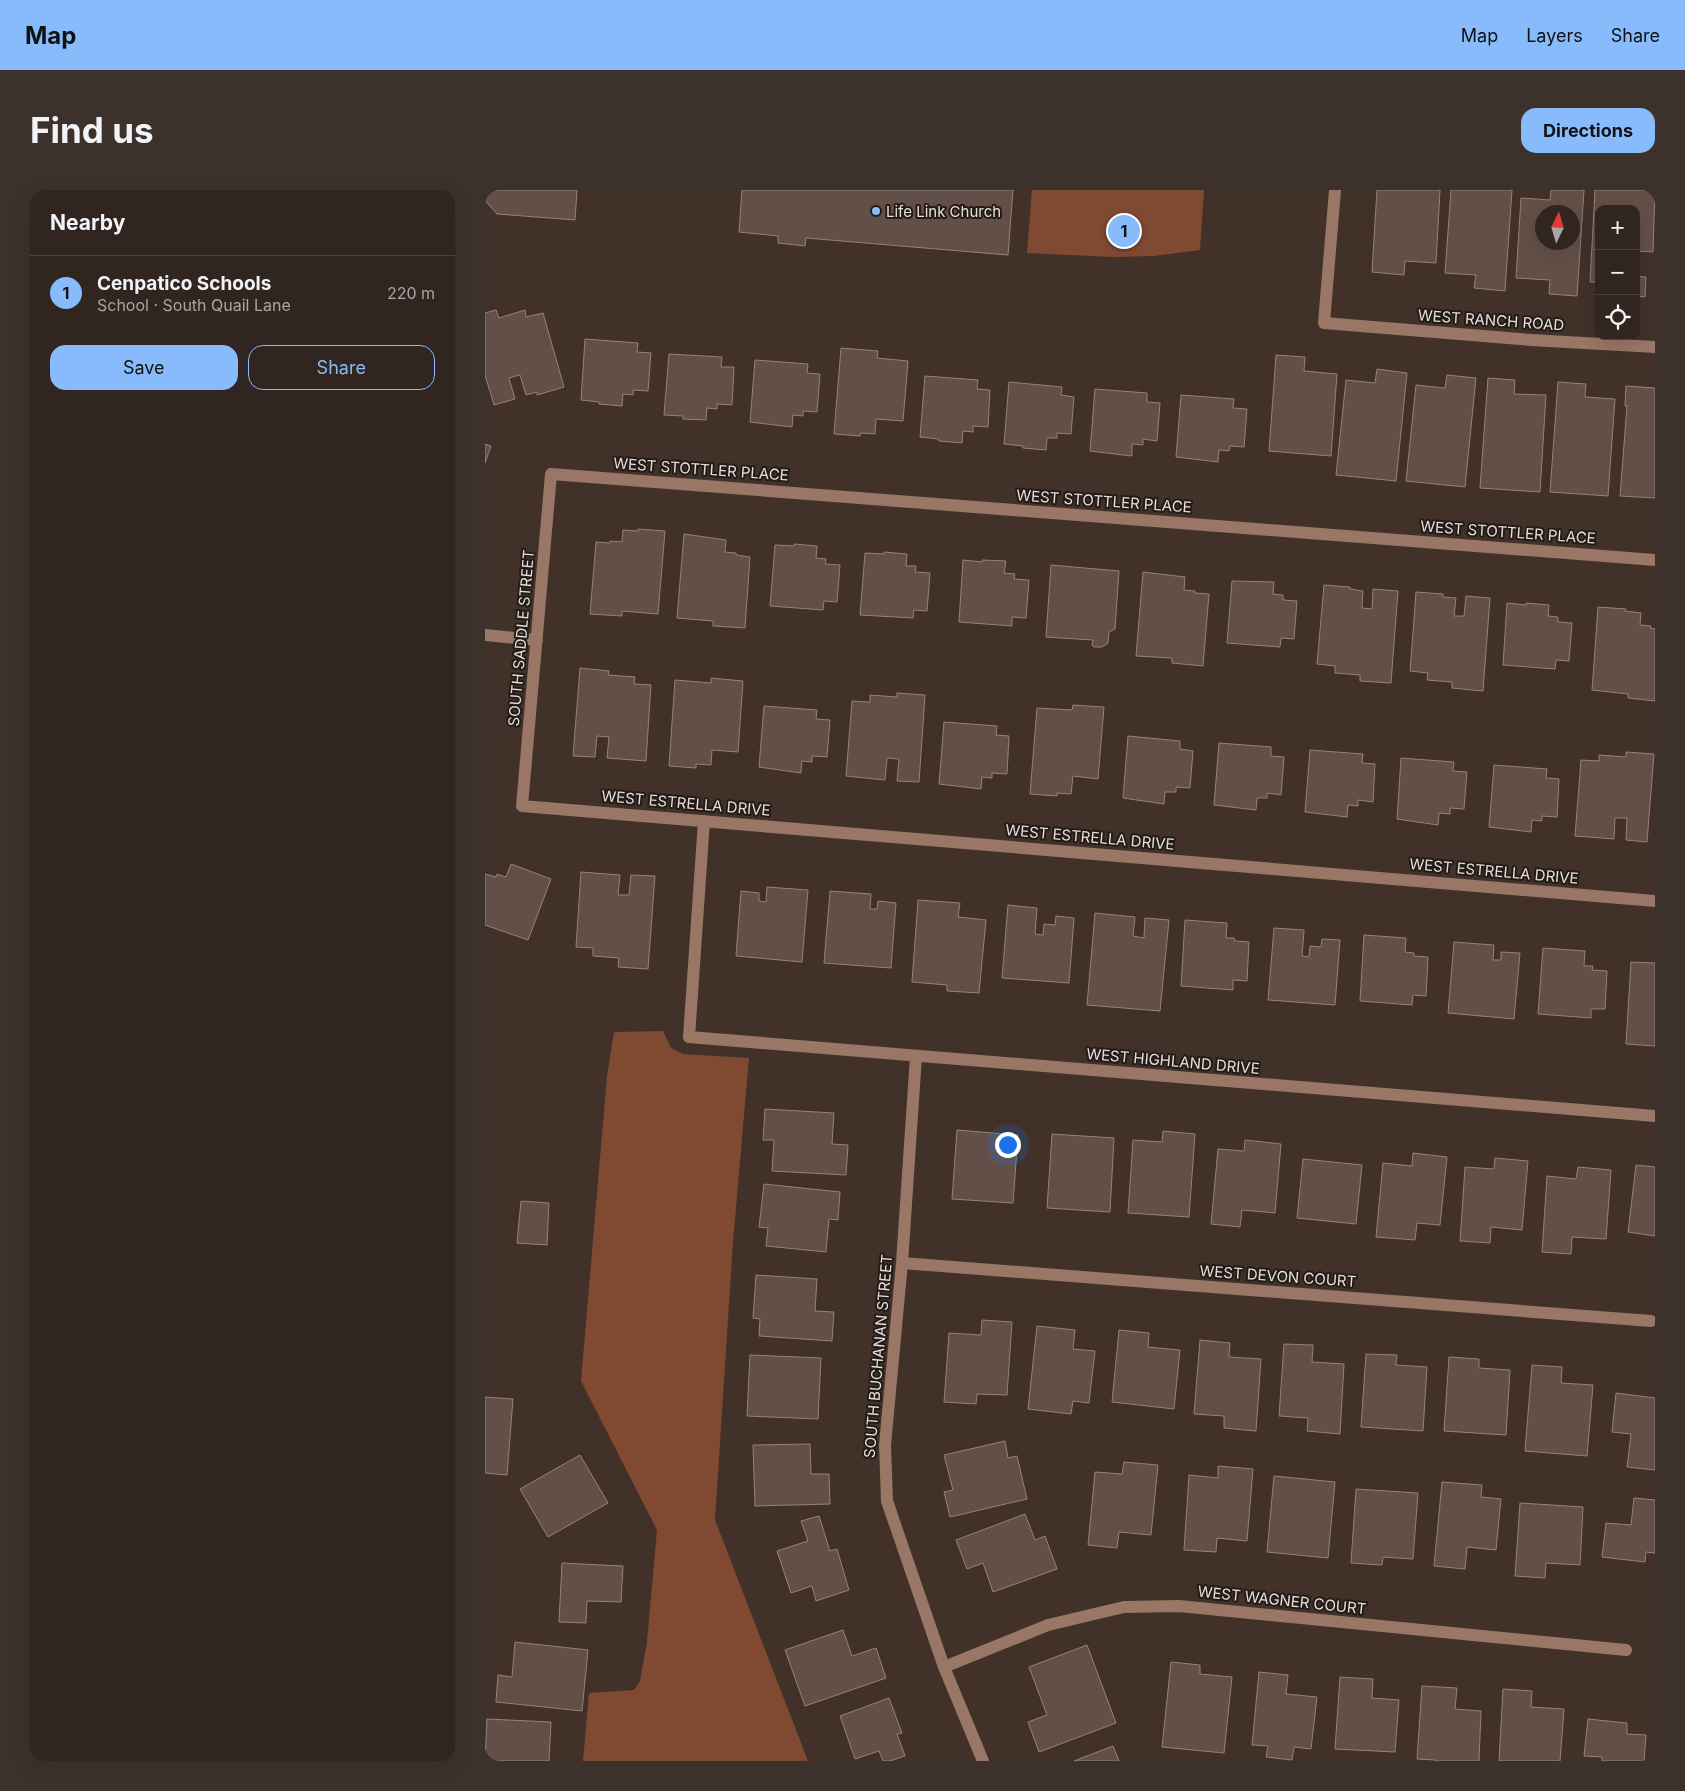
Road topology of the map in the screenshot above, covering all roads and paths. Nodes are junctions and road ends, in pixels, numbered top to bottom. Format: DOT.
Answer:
graph roads {
  1 [pos="1335,190"];
  2 [pos="1655,346"];
  3 [pos="551,474"];
  4 [pos="1655,560"];
  5 [pos="485,634"];
  6 [pos="537,640"];
  7 [pos="522,806"];
  8 [pos="704,821"];
  9 [pos="1655,901"];
  10 [pos="916,1056"];
  11 [pos="1655,1116"];
  12 [pos="902,1263"];
  13 [pos="1651,1321"];
  14 [pos="1626,1650"];
  15 [pos="944,1667"];
  16 [pos="983,1761"];
  1 -- 2 [label="street, WEST RANCH ROAD"];
  3 -- 4 [label="street, WEST STOTTLER PLACE"];
  3 -- 6 [label="street, SOUTH SADDLE STREET"];
  5 -- 6 [label="street"];
  6 -- 7 [label="street, SOUTH SADDLE STREET"];
  7 -- 8 [label="street, WEST ESTRELLA DRIVE"];
  8 -- 9 [label="street, WEST ESTRELLA DRIVE"];
  8 -- 10 [label="street, WEST HIGHLAND DRIVE"];
  10 -- 11 [label="street, WEST HIGHLAND DRIVE"];
  10 -- 12 [label="street, SOUTH BUCHANAN STREET"];
  12 -- 13 [label="street, WEST DEVON COURT"];
  12 -- 15 [label="street, SOUTH BUCHANAN STREET"];
  14 -- 15 [label="street, WEST WAGNER COURT"];
  15 -- 16 [label="street, SOUTH BUCHANAN STREET"];
}
